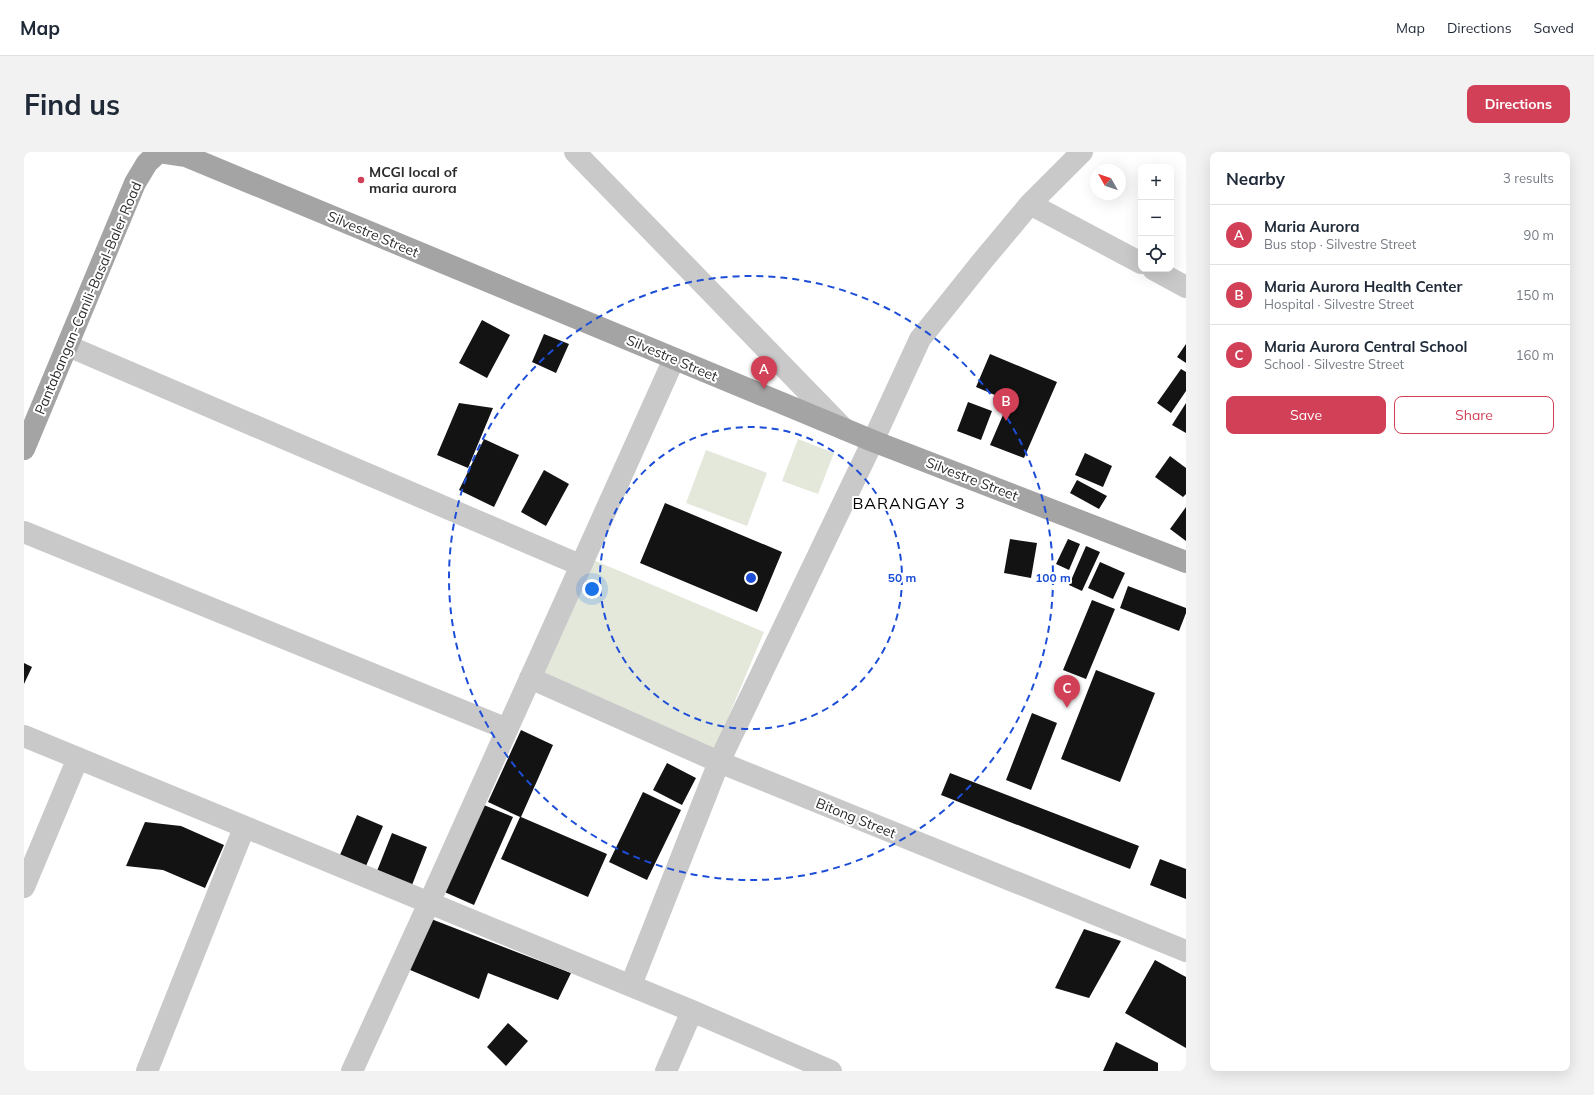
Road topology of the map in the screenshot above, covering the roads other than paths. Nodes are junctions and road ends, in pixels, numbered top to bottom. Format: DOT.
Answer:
graph roads {
  1 [pos="160,152"];
  2 [pos="575,152"];
  3 [pos="1082,152"];
  4 [pos="1030,204"];
  5 [pos="1138,261"];
  6 [pos="1159,272"];
  7 [pos="1186,286"];
  8 [pos="68,346"];
  9 [pos="674,359"];
  10 [pos="844,429"];
  11 [pos="873,441"];
  12 [pos="24,449"];
  13 [pos="24,532"];
  14 [pos="1186,562"];
  15 [pos="580,566"];
  16 [pos="530,678"];
  17 [pos="507,729"];
  18 [pos="24,736"];
  19 [pos="78,758"];
  20 [pos="718,762"];
  21 [pos="244,828"];
  22 [pos="24,887"];
  23 [pos="429,903"];
  24 [pos="1186,951"];
  25 [pos="631,986"];
  26 [pos="692,1010"];
  27 [pos="147,1071"];
  28 [pos="352,1071"];
  29 [pos="666,1071"];
  30 [pos="831,1071"];
  1 -- 8 [label="main road, Pantabangan-Canili-Basal-Baler Road"];
  1 -- 9 [label="main road, Silvestre Street"];
  2 -- 10 [label="street"];
  3 -- 4 [label="street"];
  4 -- 5 [label="street"];
  4 -- 11 [label="street"];
  6 -- 7 [label="street"];
  8 -- 12 [label="main road, Pantabangan-Canili-Basal-Baler Road"];
  8 -- 15 [label="street"];
  9 -- 10 [label="main road, Silvestre Street"];
  9 -- 15 [label="street"];
  10 -- 11 [label="main road, Silvestre Street"];
  11 -- 14 [label="main road, Silvestre Street"];
  11 -- 20 [label="street"];
  13 -- 17 [label="street"];
  15 -- 16 [label="street"];
  16 -- 17 [label="street"];
  16 -- 20 [label="street, Bitong Street"];
  17 -- 23 [label="street"];
  18 -- 19 [label="street"];
  19 -- 21 [label="street"];
  19 -- 22 [label="street"];
  20 -- 24 [label="street, Bitong Street"];
  20 -- 25 [label="street"];
  21 -- 23 [label="street"];
  21 -- 27 [label="street"];
  23 -- 25 [label="street"];
  23 -- 28 [label="street"];
  25 -- 26 [label="street"];
  26 -- 29 [label="street"];
  26 -- 30 [label="street"];
}
